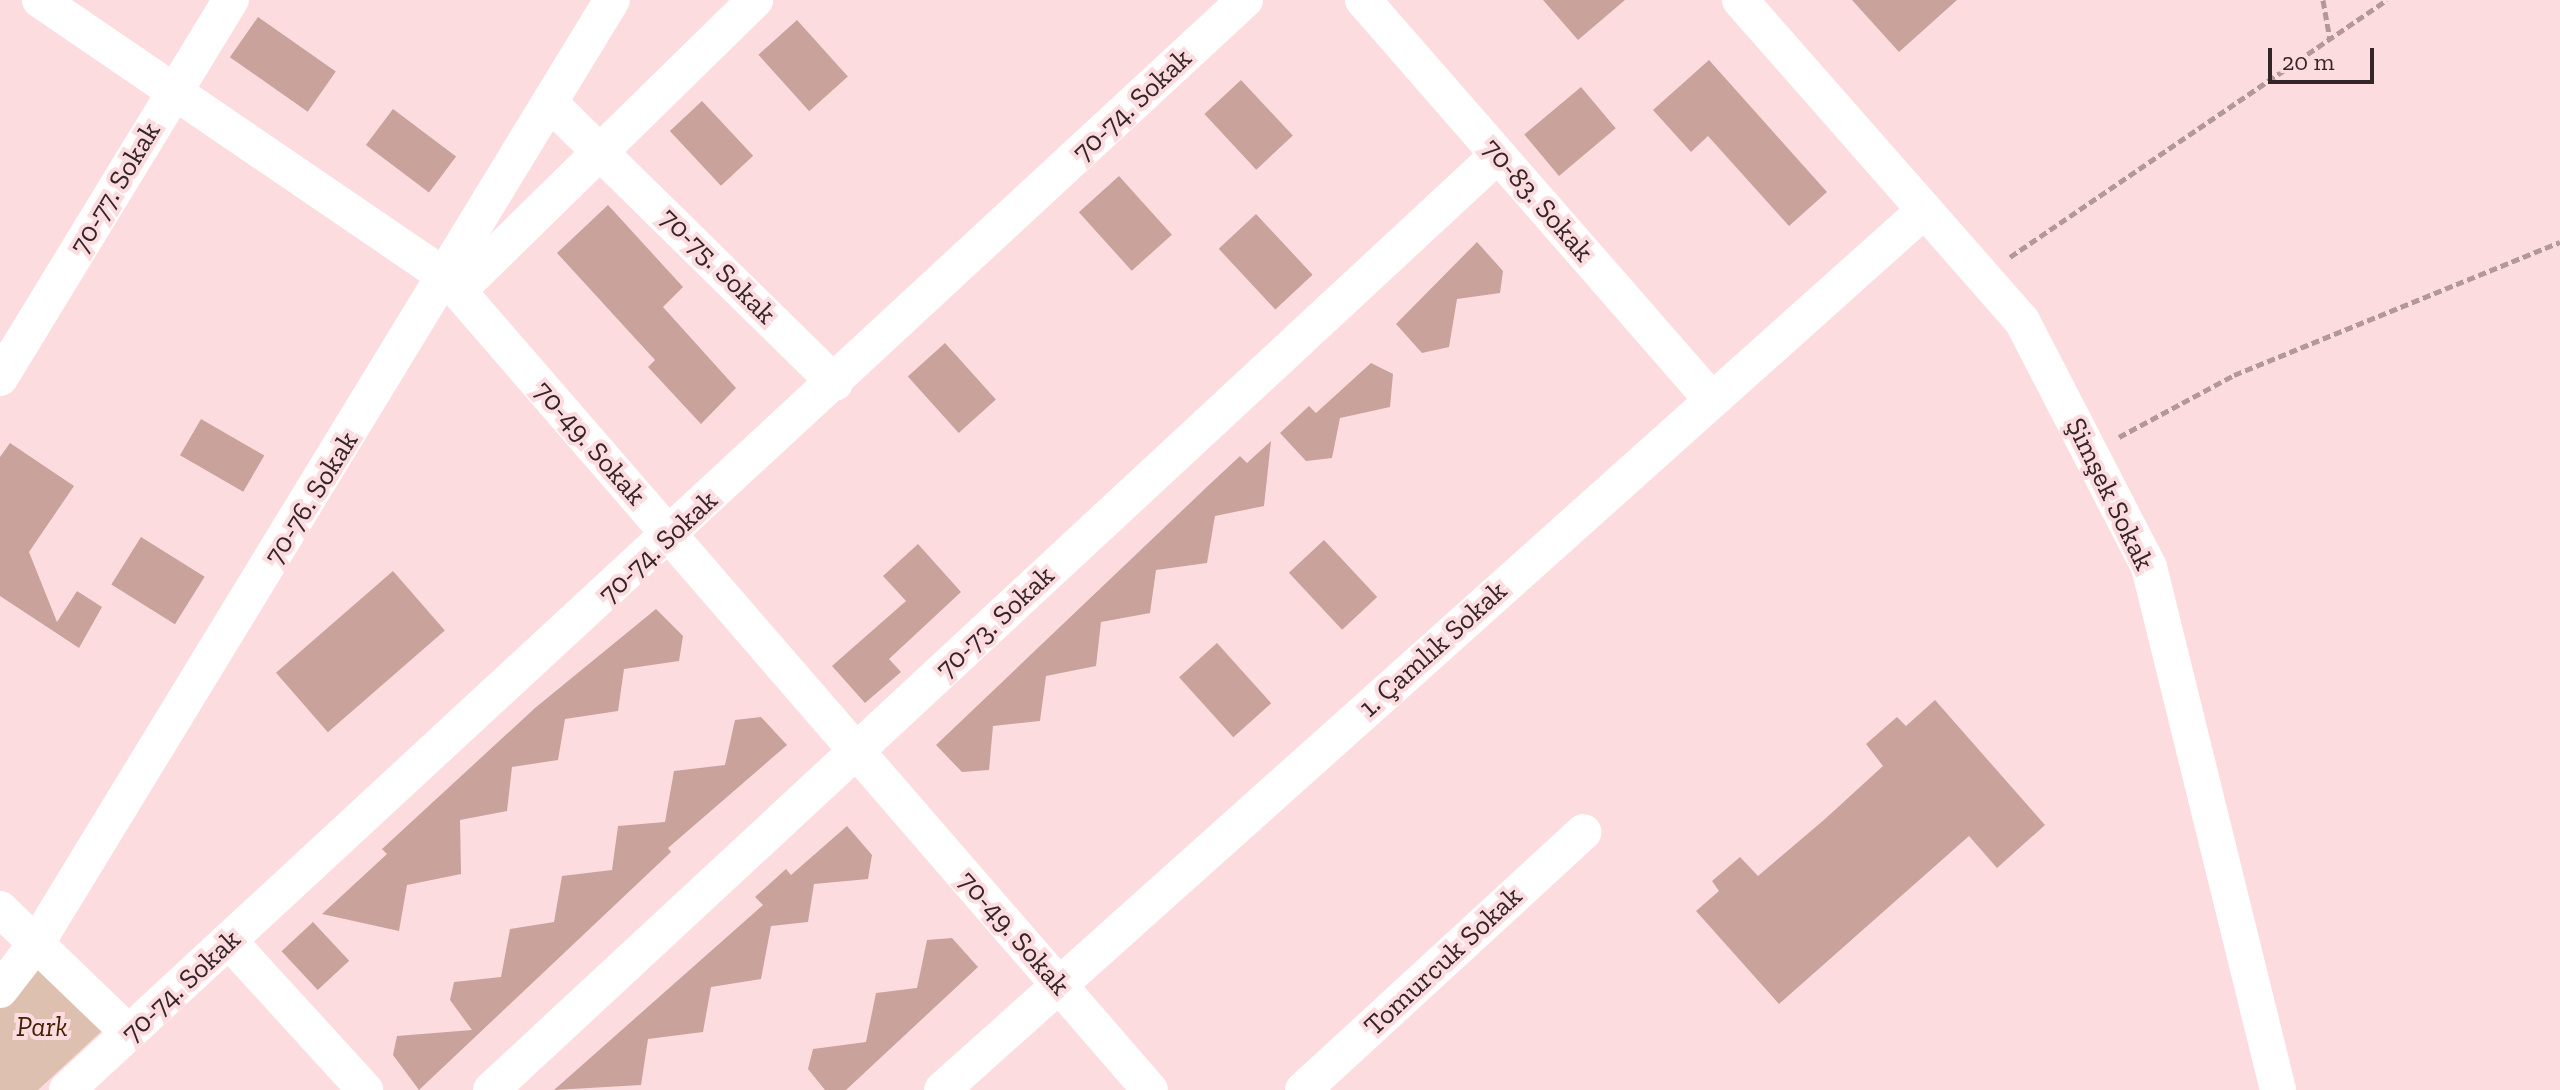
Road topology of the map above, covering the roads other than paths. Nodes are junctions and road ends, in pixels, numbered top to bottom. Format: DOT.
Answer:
graph roads {
  1 [pos="40,0"];
  2 [pos="231,0"];
  3 [pos="612,0"];
  4 [pos="755,0"];
  5 [pos="1245,0"];
  6 [pos="1363,0"];
  7 [pos="1740,0"];
  8 [pos="174,91"];
  9 [pos="551,104"];
  10 [pos="602,150"];
  11 [pos="1498,155"];
  12 [pos="1925,210"];
  13 [pos="452,284"];
  14 [pos="0,378"];
  15 [pos="835,383"];
  16 [pos="1712,400"];
  17 [pos="671,536"];
  18 [pos="856,751"];
  19 [pos="1584,832"];
  20 [pos="0,909"];
  21 [pos="38,941"];
  22 [pos="229,941"];
  23 [pos="1057,983"];
  24 [pos="0,990"];
  25 [pos="129,1033"];
  26 [pos="67,1090"];
  27 [pos="365,1090"];
  28 [pos="491,1090"];
  29 [pos="942,1090"];
  30 [pos="1150,1090"];
  31 [pos="1303,1090"];
  32 [pos="2278,1090"];
  1 -- 8 [label="street, 70-49. Sokak"];
  2 -- 8 [label="street, 70-77. Sokak"];
  3 -- 9 [label="street, 70-76. Sokak"];
  4 -- 10 [label="street"];
  5 -- 15 [label="street, 70-74. Sokak"];
  6 -- 11 [label="street, 70-83. Sokak"];
  7 -- 12 [label="street, Şimşek Sokak"];
  8 -- 13 [label="street, 70-49. Sokak"];
  8 -- 14 [label="street, 70-77. Sokak"];
  9 -- 10 [label="street, 70-75. Sokak"];
  9 -- 13 [label="street, 70-76. Sokak"];
  10 -- 13 [label="street"];
  10 -- 15 [label="street, 70-75. Sokak"];
  11 -- 16 [label="street, 70-83. Sokak"];
  11 -- 18 [label="street, 70-73. Sokak"];
  12 -- 16 [label="street, 1. Çamlık Sokak"];
  12 -- 32 [label="street, Şimşek Sokak"];
  13 -- 17 [label="street, 70-49. Sokak"];
  13 -- 21 [label="street, 70-76. Sokak"];
  15 -- 17 [label="street, 70-74. Sokak"];
  16 -- 23 [label="street, 1. Çamlık Sokak"];
  17 -- 18 [label="street, 70-49. Sokak"];
  17 -- 22 [label="street, 70-74. Sokak"];
  18 -- 23 [label="street, 70-49. Sokak"];
  18 -- 28 [label="street, 70-73. Sokak"];
  19 -- 31 [label="street, Tomurcuk Sokak"];
  20 -- 21 [label="street"];
  21 -- 24 [label="street, 70-76. Sokak"];
  21 -- 25 [label="street"];
  22 -- 25 [label="street, 70-74. Sokak"];
  22 -- 27 [label="street"];
  23 -- 29 [label="street, 1. Çamlık Sokak"];
  23 -- 30 [label="street, 70-49. Sokak"];
  25 -- 26 [label="street, 70-74. Sokak"];
}
